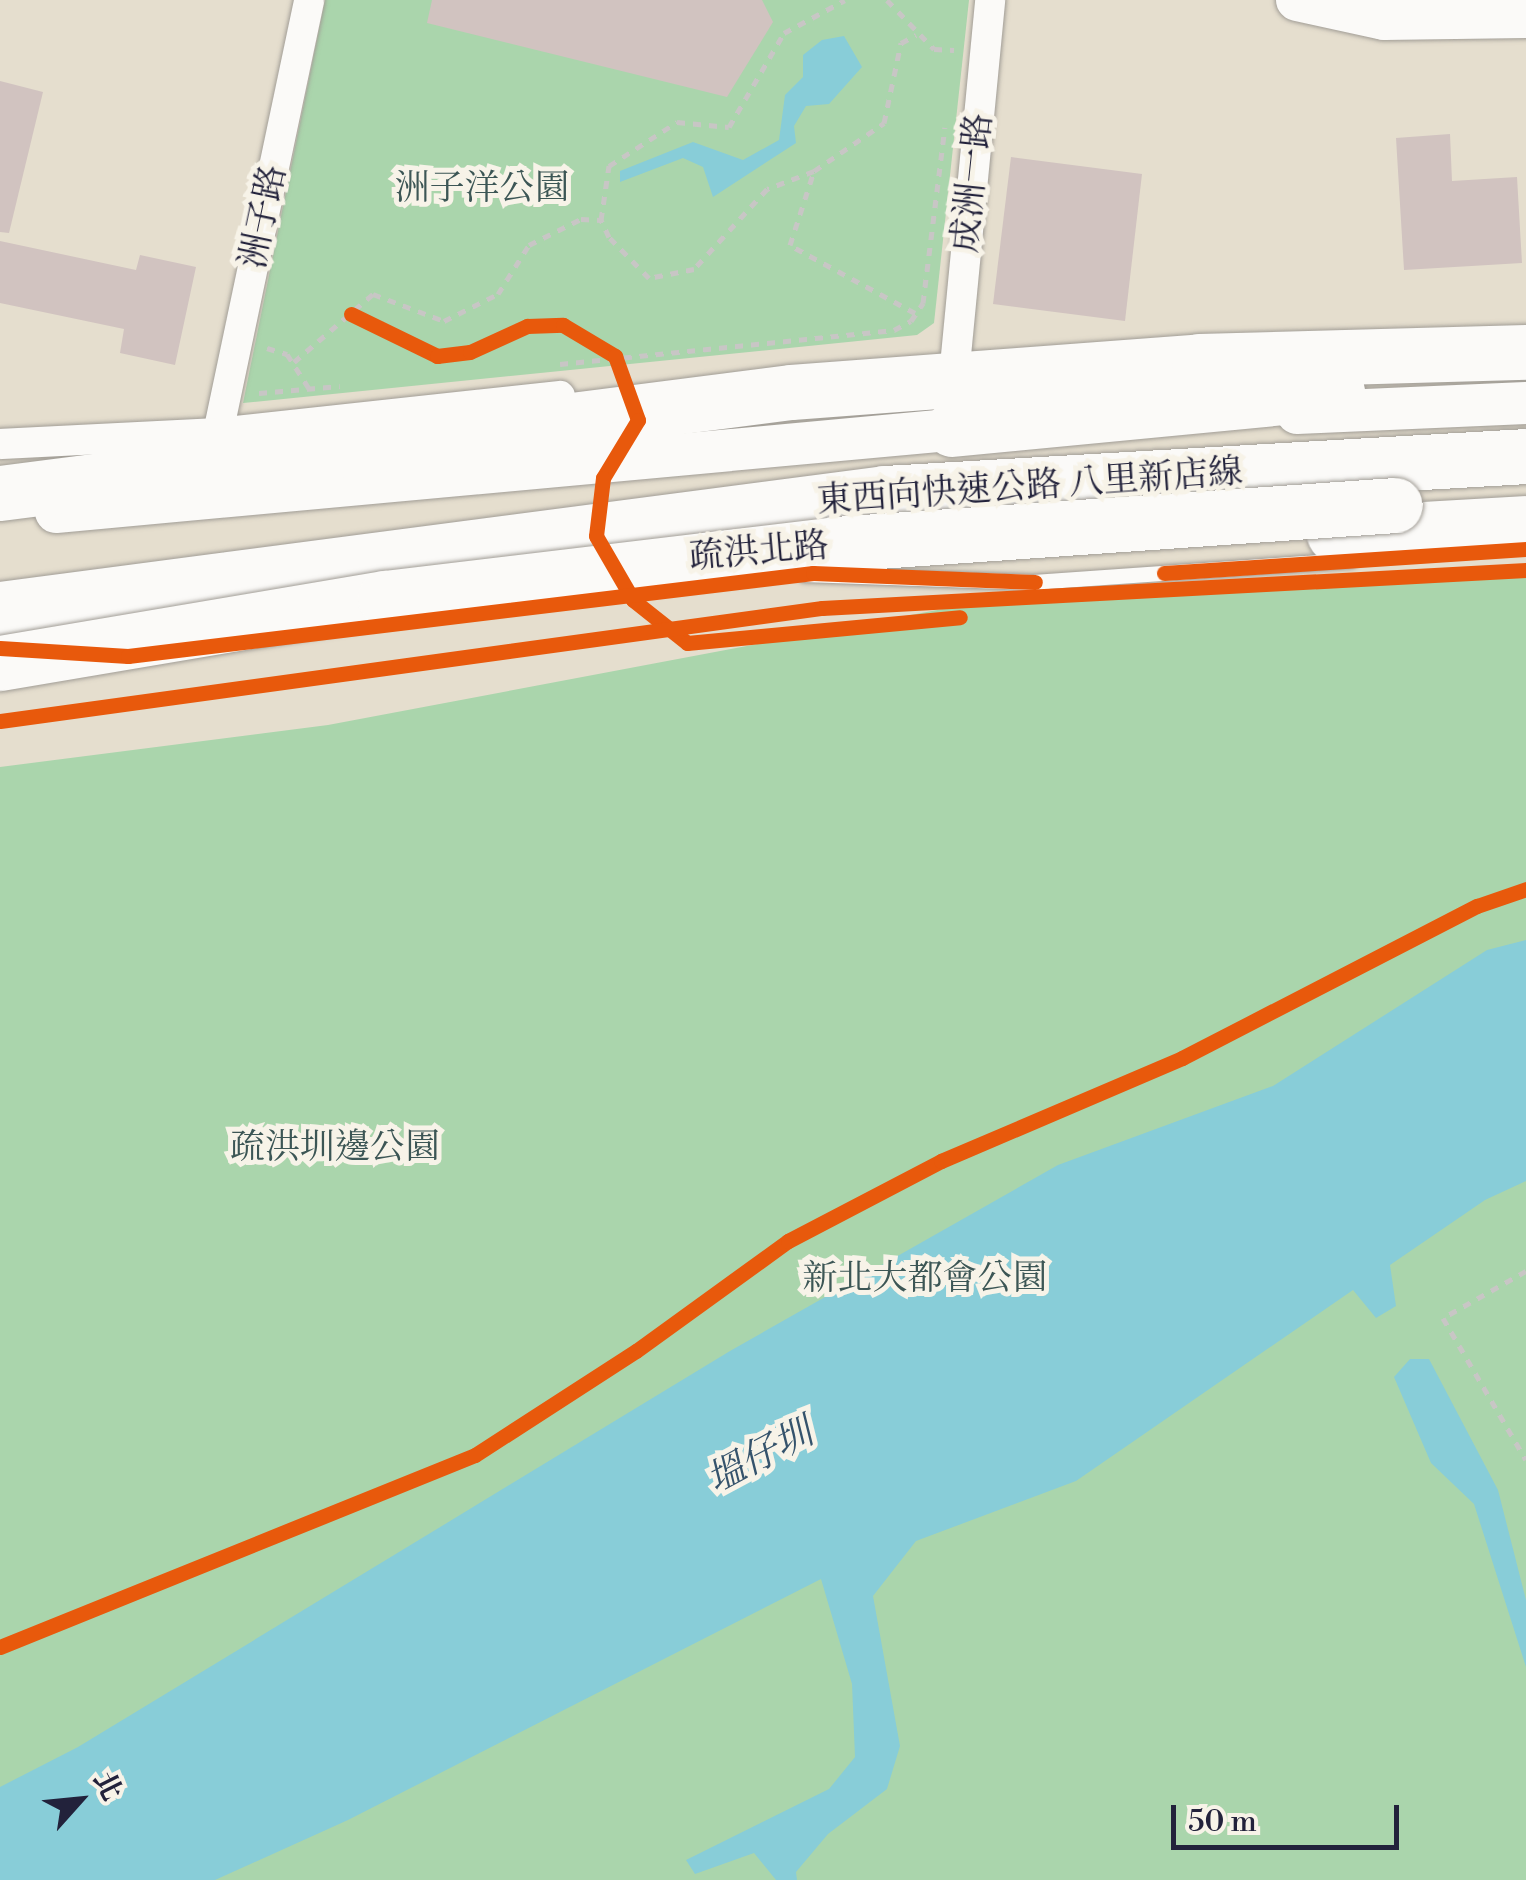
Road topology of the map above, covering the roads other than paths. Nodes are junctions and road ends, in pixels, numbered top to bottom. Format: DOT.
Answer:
graph roads {
  1 [pos="309,0"];
  2 [pos="990,0"];
  3 [pos="1297,0"];
  4 [pos="1526,17"];
  5 [pos="1526,331"];
  6 [pos="1526,352"];
  7 [pos="955,366"];
  8 [pos="1526,380"];
  9 [pos="1526,403"];
  10 [pos="1526,427"];
  11 [pos="952,429"];
  12 [pos="218,433"];
  13 [pos="0,444"];
  14 [pos="1526,456"];
  15 [pos="1526,483"];
  16 [pos="1526,500"];
  17 [pos="5,507"];
  18 [pos="1526,523"];
  19 [pos="873,528"];
  20 [pos="1526,549"];
  21 [pos="0,575"];
  22 [pos="0,609"];
  23 [pos="0,626"];
  24 [pos="0,648"];
  25 [pos="0,663"];
  1 -- 12 [label="street, 洲子路"];
  2 -- 7 [label="street, 成洲一路"];
  3 -- 4 [label="street"];
  5 -- 7 [label="street"];
  6 -- 17 [label="highway"];
  7 -- 12 [label="street"];
  8 -- 11 [label="highway"];
  9 -- 11 [label="street"];
  10 -- 21 [label="highway, 東西向快速公路 八里新店線"];
  11 -- 17 [label="street"];
  12 -- 13 [label="street"];
  14 -- 22 [label="highway, 東西向快速公路 八里新店線"];
  15 -- 19 [label="street, 疏洪北路"];
  16 -- 25 [label="highway, bridge"];
  18 -- 19 [label="highway"];
  19 -- 23 [label="street, 疏洪北路"];
  20 -- 24 [label="lane, 疏洪北路"];
}
